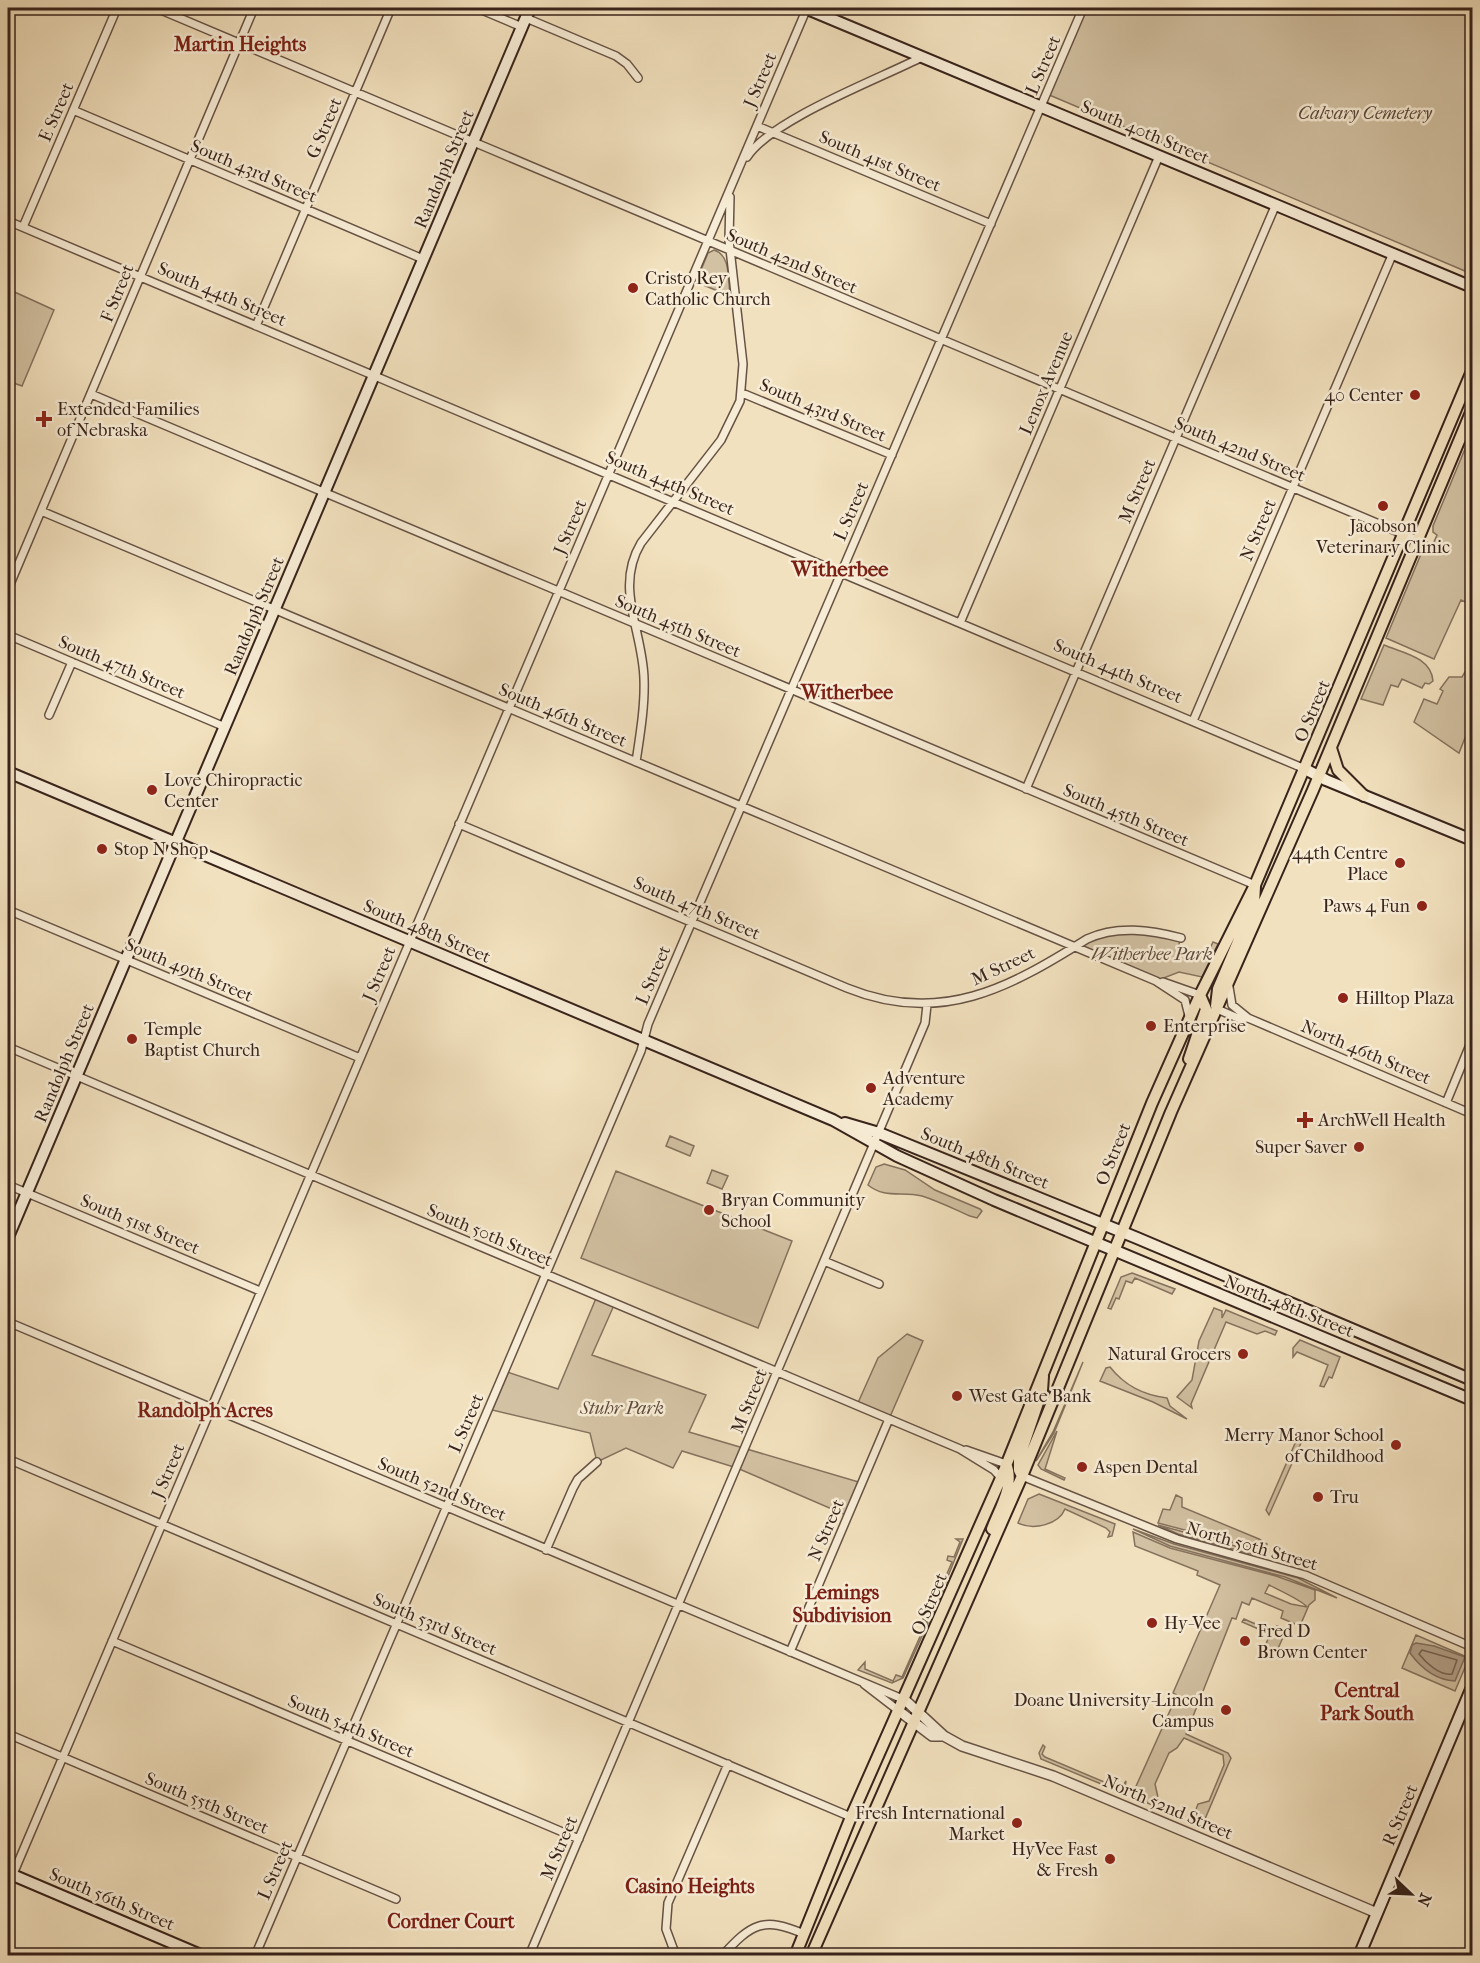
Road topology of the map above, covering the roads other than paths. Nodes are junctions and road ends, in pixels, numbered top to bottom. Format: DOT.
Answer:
graph roads {
  1 [pos="117,8"];
  2 [pos="156,8"];
  3 [pos="254,8"];
  4 [pos="391,8"];
  5 [pos="477,8"];
  6 [pos="806,8"];
  7 [pos="1083,8"];
  8 [pos="526,17"];
  9 [pos="239,43"];
  10 [pos="922,57"];
  11 [pos="638,78"];
  12 [pos="355,93"];
  13 [pos="1041,106"];
  14 [pos="73,110"];
  15 [pos="757,126"];
  16 [pos="771,132"];
  17 [pos="472,143"];
  18 [pos="1160,156"];
  19 [pos="189,160"];
  20 [pos="733,183"];
  21 [pos="1276,204"];
  22 [pos="306,209"];
  23 [pos="8,221"];
  24 [pos="991,224"];
  25 [pos="23,227"];
  26 [pos="708,242"];
  27 [pos="730,251"];
  28 [pos="1393,253"];
  29 [pos="423,259"];
  30 [pos="140,277"];
  31 [pos="1473,287"];
  32 [pos="256,326"];
  33 [pos="941,340"];
  34 [pos="1473,371"];
  35 [pos="373,376"];
  36 [pos="1059,390"];
  37 [pos="742,393"];
  38 [pos="90,394"];
  39 [pos="1473,410"];
  40 [pos="1176,438"];
  41 [pos="892,455"];
  42 [pos="608,475"];
  43 [pos="1292,488"];
  44 [pos="324,493"];
  45 [pos="673,502"];
  46 [pos="41,511"];
  47 [pos="1403,534"];
  48 [pos="1417,540"];
  49 [pos="841,573"];
  50 [pos="8,589"];
  51 [pos="558,591"];
  52 [pos="274,610"];
  53 [pos="960,623"];
  54 [pos="635,624"];
  55 [pos="8,634"];
  56 [pos="72,662"];
  57 [pos="1076,672"];
  58 [pos="791,690"];
  59 [pos="509,708"];
  60 [pos="49,716"];
  61 [pos="1193,721"];
  62 [pos="225,727"];
  63 [pos="1331,747"];
  64 [pos="636,762"];
  65 [pos="1305,769"];
  66 [pos="8,772"];
  67 [pos="1319,776"];
  68 [pos="1026,789"];
  69 [pos="1364,796"];
  70 [pos="741,806"];
  71 [pos="459,824"];
  72 [pos="1473,840"];
  73 [pos="175,843"];
  74 [pos="1255,885"];
  75 [pos="8,910"];
  76 [pos="691,922"];
  77 [pos="1181,939"];
  78 [pos="409,942"];
  79 [pos="1075,946"];
  80 [pos="126,960"];
  81 [pos="1156,981"];
  82 [pos="1228,985"];
  83 [pos="1200,995"];
  84 [pos="927,1005"];
  85 [pos="1217,1009"];
  86 [pos="1248,1018"];
  87 [pos="1188,1022"];
  88 [pos="1473,1040"];
  89 [pos="644,1041"];
  90 [pos="8,1047"];
  91 [pos="360,1058"];
  92 [pos="76,1076"];
  93 [pos="1185,1080"];
  94 [pos="1446,1103"];
  95 [pos="1473,1114"];
  96 [pos="833,1120"];
  97 [pos="879,1133"];
  98 [pos="874,1144"];
  99 [pos="310,1175"];
  100 [pos="8,1185"];
  101 [pos="27,1192"];
  102 [pos="1102,1224"];
  103 [pos="1123,1232"];
  104 [pos="8,1238"];
  105 [pos="1094,1243"];
  106 [pos="1115,1252"];
  107 [pos="824,1261"];
  108 [pos="546,1274"];
  109 [pos="879,1284"];
  110 [pos="260,1292"];
  111 [pos="8,1322"];
  112 [pos="1043,1367"];
  113 [pos="777,1372"];
  114 [pos="1473,1380"];
  115 [pos="1473,1400"];
  116 [pos="211,1408"];
  117 [pos="889,1419"];
  118 [pos="960,1449"];
  119 [pos="8,1459"];
  120 [pos="597,1462"];
  121 [pos="1006,1464"];
  122 [pos="1022,1476"];
  123 [pos="1001,1478"];
  124 [pos="446,1507"];
  125 [pos="161,1524"];
  126 [pos="546,1550"];
  127 [pos="982,1570"];
  128 [pos="678,1606"];
  129 [pos="396,1624"];
  130 [pos="112,1641"];
  131 [pos="1473,1647"];
  132 [pos="789,1652"];
  133 [pos="864,1684"];
  134 [pos="1473,1687"];
  135 [pos="905,1700"];
  136 [pos="899,1711"];
  137 [pos="917,1718"];
  138 [pos="628,1722"];
  139 [pos="8,1734"];
  140 [pos="347,1741"];
  141 [pos="62,1757"];
  142 [pos="728,1764"];
  143 [pos="852,1817"];
  144 [pos="579,1839"];
  145 [pos="297,1857"];
  146 [pos="10,1874"];
  147 [pos="8,1886"];
  148 [pos="396,1899"];
  149 [pos="1377,1913"];
  150 [pos="804,1934"];
  151 [pos="203,1956"];
  152 [pos="255,1956"];
  153 [pos="529,1956"];
  154 [pos="676,1956"];
  155 [pos="722,1956"];
  156 [pos="795,1956"];
  157 [pos="811,1956"];
  158 [pos="1359,1956"];
  1 -- 14 [label="street, E Street"];
  2 -- 9 [label="street, South 42nd Street"];
  3 -- 9 [label="street, F Street"];
  4 -- 12 [label="street, G Street"];
  5 -- 8 [label="street"];
  6 -- 10 [label="main road, South 40th Street"];
  6 -- 15 [label="street, J Street"];
  7 -- 13 [label="street, L Street"];
  8 -- 11 [label="street"];
  8 -- 17 [label="main road, Randolph Street"];
  9 -- 12 [label="street, South 42nd Street"];
  9 -- 19 [label="street, F Street"];
  10 -- 13 [label="main road, South 40th Street"];
  10 -- 16 [label="street"];
  12 -- 17 [label="street, South 42nd Street"];
  12 -- 22 [label="street, G Street"];
  13 -- 18 [label="main road, South 40th Street"];
  13 -- 24 [label="street, L Street"];
  14 -- 19 [label="street, South 43rd Street"];
  14 -- 25 [label="street, E Street"];
  15 -- 16 [label="street, South 41st Street"];
  15 -- 20 [label="street, J Street"];
  16 -- 20 [label="street"];
  16 -- 24 [label="street, South 41st Street"];
  17 -- 26 [label="street, South 42nd Street"];
  17 -- 29 [label="main road, Randolph Street"];
  18 -- 21 [label="main road, South 40th Street"];
  18 -- 36 [label="street, Lenox Avenue"];
  19 -- 22 [label="street, South 43rd Street"];
  19 -- 30 [label="street, F Street"];
  20 -- 26 [label="street, J Street"];
  20 -- 27 [label="street"];
  21 -- 28 [label="main road, South 40th Street"];
  21 -- 40 [label="street, M Street"];
  22 -- 29 [label="street, South 43rd Street"];
  22 -- 32 [label="street, G Street"];
  23 -- 25 [label="street, South 44th Street"];
  24 -- 33 [label="street, L Street"];
  25 -- 30 [label="street, South 44th Street"];
  26 -- 27 [label="street, South 42nd Street"];
  26 -- 42 [label="street, J Street"];
  27 -- 33 [label="street, South 42nd Street"];
  27 -- 37 [label="street"];
  28 -- 31 [label="main road, South 40th Street"];
  28 -- 43 [label="street, N Street"];
  29 -- 35 [label="main road, Randolph Street"];
  30 -- 32 [label="street, South 44th Street"];
  30 -- 38 [label="street, F Street"];
  32 -- 35 [label="street, South 44th Street"];
  33 -- 36 [label="street, South 42nd Street"];
  33 -- 41 [label="street, L Street"];
  34 -- 47 [label="main road, O Street"];
  35 -- 42 [label="street, South 44th Street"];
  35 -- 44 [label="main road, Randolph Street"];
  36 -- 40 [label="street, South 42nd Street"];
  36 -- 53 [label="street, Lenox Avenue"];
  37 -- 41 [label="street, South 43rd Street"];
  37 -- 45 [label="street"];
  38 -- 44 [label="street, South 45th Street"];
  38 -- 46 [label="street, F Street"];
  39 -- 48 [label="main road, O Street"];
  40 -- 43 [label="street, South 42nd Street"];
  40 -- 57 [label="street, M Street"];
  41 -- 49 [label="street, L Street"];
  42 -- 45 [label="street, South 44th Street"];
  42 -- 51 [label="street, J Street"];
  43 -- 47 [label="street, South 42nd Street"];
  43 -- 61 [label="street, N Street"];
  44 -- 51 [label="street, South 45th Street"];
  44 -- 52 [label="main road, Randolph Street"];
  45 -- 49 [label="street, South 44th Street"];
  45 -- 54 [label="street"];
  46 -- 50 [label="street, F Street"];
  46 -- 52 [label="street, South 46th Street"];
  47 -- 48 [label="street, South 42nd Street"];
  47 -- 65 [label="main road, O Street"];
  48 -- 63 [label="main road, O Street"];
  49 -- 53 [label="street, South 44th Street"];
  49 -- 58 [label="street, L Street"];
  51 -- 54 [label="street, South 45th Street"];
  51 -- 59 [label="street, J Street"];
  52 -- 59 [label="street, South 46th Street"];
  52 -- 62 [label="main road, Randolph Street"];
  53 -- 57 [label="street, South 44th Street"];
  54 -- 58 [label="street, South 45th Street"];
  54 -- 64 [label="street"];
  55 -- 56 [label="street, South 47th Street"];
  56 -- 60 [label="street"];
  56 -- 62 [label="street, South 47th Street"];
  57 -- 61 [label="street, South 44th Street"];
  57 -- 68 [label="street, M Street"];
  58 -- 68 [label="street, South 45th Street"];
  58 -- 70 [label="street, L Street"];
  59 -- 64 [label="street, South 46th Street"];
  59 -- 71 [label="street, J Street"];
  61 -- 65 [label="street, South 44th Street"];
  62 -- 73 [label="main road, Randolph Street"];
  63 -- 67 [label="main road, O Street"];
  63 -- 69 [label="main road"];
  64 -- 70 [label="street, South 46th Street"];
  65 -- 67 [label="main road, South 44th Street"];
  65 -- 74 [label="main road, O Street"];
  66 -- 73 [label="main road, South 48th Street"];
  67 -- 69 [label="main road, South 44th Street"];
  67 -- 82 [label="main road, O Street"];
  68 -- 74 [label="street, South 45th Street"];
  69 -- 72 [label="main road, South 44th Street"];
  70 -- 76 [label="street, L Street"];
  70 -- 79 [label="street, South 46th Street"];
  71 -- 76 [label="street, South 47th Street"];
  71 -- 78 [label="street, J Street"];
  73 -- 78 [label="main road, South 48th Street"];
  73 -- 80 [label="main road, Randolph Street"];
  74 -- 83 [label="main road, O Street"];
  74 -- 85 [label="main road"];
  75 -- 80 [label="street, South 49th Street"];
  76 -- 84 [label="street, South 47th Street"];
  76 -- 89 [label="street, L Street"];
  77 -- 79 [label="street"];
  78 -- 89 [label="main road, South 48th Street"];
  78 -- 91 [label="street, J Street"];
  79 -- 81 [label="street, South 46th Street"];
  79 -- 84 [label="street, M Street"];
  80 -- 91 [label="street, South 49th Street"];
  80 -- 92 [label="main road, Randolph Street"];
  81 -- 83 [label="street, South 46th Street"];
  81 -- 87 [label="street, South 46th Street"];
  82 -- 85 [label="main road, O Street"];
  82 -- 86 [label="street, North 46th Street"];
  83 -- 87 [label="main road, O Street"];
  83 -- 93 [label="main road"];
  84 -- 97 [label="street, M Street"];
  85 -- 86 [label="street, North 46th Street"];
  85 -- 93 [label="main road, O Street"];
  86 -- 94 [label="street, North 46th Street"];
  87 -- 102 [label="main road, O Street"];
  88 -- 94 [label="street"];
  89 -- 96 [label="main road, South 48th Street"];
  89 -- 108 [label="street, L Street"];
  90 -- 92 [label="street, South 50th Street"];
  91 -- 99 [label="street, J Street"];
  92 -- 99 [label="street, South 50th Street"];
  92 -- 101 [label="main road, Randolph Street"];
  93 -- 103 [label="main road, O Street"];
  94 -- 95 [label="street, North 46th Street"];
  96 -- 97 [label="main road, South 48th Street"];
  96 -- 98 [label="main road, South 48th Street"];
  97 -- 98 [label="street, M Street"];
  97 -- 102 [label="main road, South 48th Street"];
  98 -- 105 [label="main road, South 48th Street"];
  98 -- 107 [label="street, M Street"];
  99 -- 108 [label="street, South 50th Street"];
  99 -- 110 [label="street, J Street"];
  100 -- 101 [label="street, South 51st Street"];
  101 -- 104 [label="main road, Randolph Street"];
  101 -- 110 [label="street, South 51st Street"];
  102 -- 103 [label="main road, South 48th Street"];
  102 -- 105 [label="main road, O Street"];
  103 -- 106 [label="main road, O Street"];
  103 -- 114 [label="main road, North 48th Street"];
  105 -- 106 [label="main road, North 48th Street"];
  105 -- 112 [label="main road, O Street"];
  106 -- 115 [label="main road, North 48th Street"];
  106 -- 122 [label="main road, O Street"];
  107 -- 109 [label="street"];
  107 -- 113 [label="street, M Street"];
  108 -- 113 [label="street, South 50th Street"];
  108 -- 124 [label="street, L Street"];
  110 -- 116 [label="street, J Street"];
  111 -- 116 [label="street, South 52nd Street"];
  112 -- 121 [label="main road, O Street"];
  112 -- 122 [label="main road"];
  113 -- 117 [label="street, South 50th Street"];
  113 -- 128 [label="street, M Street"];
  116 -- 124 [label="street, South 52nd Street"];
  116 -- 125 [label="street, J Street"];
  117 -- 118 [label="street, South 50th Street"];
  117 -- 132 [label="street, N Street"];
  118 -- 121 [label="street, South 50th Street"];
  118 -- 123 [label="street, South 50th Street"];
  119 -- 125 [label="street, South 53rd Street"];
  120 -- 126 [label="street"];
  121 -- 123 [label="main road, O Street"];
  121 -- 127 [label="main road"];
  122 -- 127 [label="main road, O Street"];
  122 -- 131 [label="street, North 50th Street"];
  123 -- 135 [label="main road, O Street"];
  124 -- 126 [label="street, South 52nd Street"];
  124 -- 129 [label="street, L Street"];
  125 -- 129 [label="street, South 53rd Street"];
  125 -- 130 [label="street, J Street"];
  126 -- 128 [label="street, South 52nd Street"];
  127 -- 137 [label="main road, O Street"];
  128 -- 132 [label="street, South 52nd Street"];
  128 -- 138 [label="street, M Street"];
  129 -- 138 [label="street, South 53rd Street"];
  129 -- 140 [label="street, L Street"];
  130 -- 140 [label="street, South 54th Street"];
  130 -- 141 [label="street, J Street"];
  132 -- 133 [label="street, South 52nd Street"];
  133 -- 135 [label="street, South 52nd Street"];
  133 -- 136 [label="street, South 52nd Street"];
  134 -- 149 [label="main road, R Street"];
  135 -- 136 [label="main road, O Street"];
  135 -- 137 [label="street, North 52nd Street"];
  136 -- 137 [label="street, North 52nd Street"];
  136 -- 143 [label="main road, O Street"];
  137 -- 149 [label="street, North 52nd Street"];
  137 -- 157 [label="main road, O Street"];
  138 -- 142 [label="street, South 53rd Street"];
  138 -- 144 [label="street, M Street"];
  139 -- 141 [label="street, South 55th Street"];
  140 -- 144 [label="street, South 54th Street"];
  140 -- 145 [label="street, L Street"];
  141 -- 145 [label="street, South 55th Street"];
  141 -- 146 [label="street, J Street"];
  142 -- 143 [label="street, South 53rd Street"];
  142 -- 154 [label="street"];
  143 -- 150 [label="main road, O Street"];
  144 -- 153 [label="street, M Street"];
  145 -- 148 [label="street, South 55th Street"];
  145 -- 152 [label="street, L Street"];
  146 -- 147 [label="street, J Street"];
  146 -- 151 [label="main road, South 56th Street"];
  149 -- 158 [label="main road, R Street"];
  150 -- 155 [label="street"];
  150 -- 156 [label="main road, O Street"];
}
